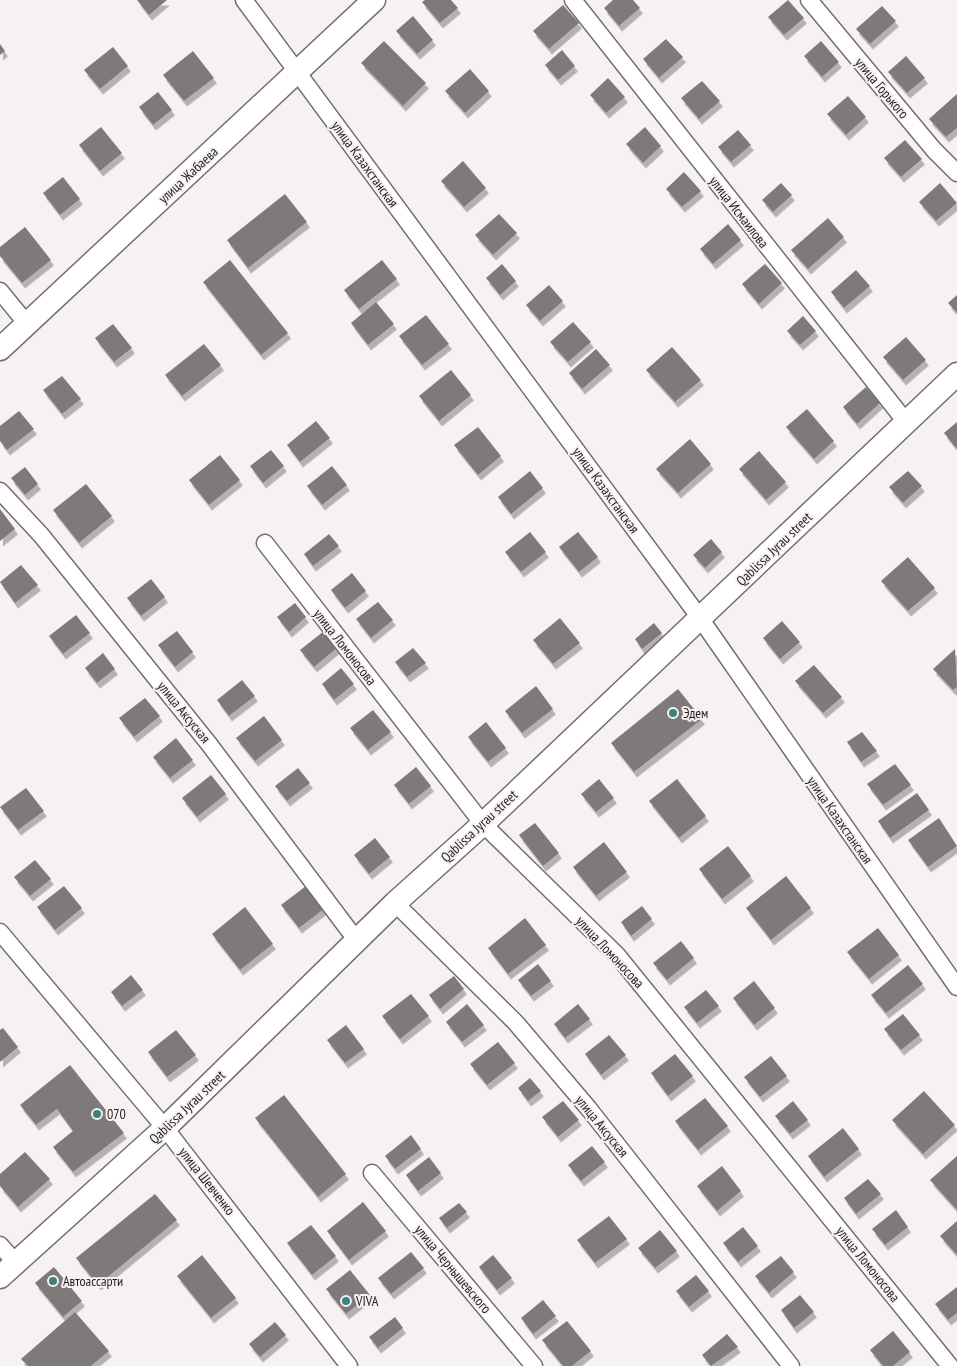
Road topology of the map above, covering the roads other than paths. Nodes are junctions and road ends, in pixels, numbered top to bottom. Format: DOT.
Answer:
graph roads {
  1 [pos="244,0"];
  2 [pos="374,0"];
  3 [pos="572,0"];
  4 [pos="809,0"];
  5 [pos="298,73"];
  6 [pos="957,173"];
  7 [pos="0,291"];
  8 [pos="27,324"];
  9 [pos="0,349"];
  10 [pos="957,375"];
  11 [pos="906,422"];
  12 [pos="0,491"];
  13 [pos="265,543"];
  14 [pos="700,618"];
  15 [pos="483,824"];
  16 [pos="395,903"];
  17 [pos="0,932"];
  18 [pos="357,941"];
  19 [pos="957,987"];
  20 [pos="166,1128"];
  21 [pos="372,1173"];
  22 [pos="0,1245"];
  23 [pos="8,1270"];
  24 [pos="349,1366"];
  25 [pos="534,1366"];
  26 [pos="791,1366"];
  27 [pos="950,1366"];
  1 -- 5 [label="street, улица Казахстанская"];
  2 -- 5 [label="street, улица Жабаева"];
  3 -- 11 [label="street, улица Исмаилова"];
  4 -- 6 [label="street, улица Горького"];
  5 -- 8 [label="street, улица Жабаева"];
  5 -- 14 [label="street, улица Казахстанская"];
  7 -- 8 [label="street"];
  8 -- 9 [label="street, улица Жабаева"];
  10 -- 11 [label="street, Qablissa Jyrau street"];
  11 -- 14 [label="street, Qablissa Jyrau street"];
  12 -- 18 [label="street, улица Аксуская"];
  13 -- 15 [label="street, улица Ломоносова"];
  14 -- 15 [label="street, Qablissa Jyrau street"];
  14 -- 19 [label="street, улица Казахстанская"];
  15 -- 16 [label="street, Qablissa Jyrau street"];
  15 -- 27 [label="street, улица Ломоносова"];
  16 -- 18 [label="street, Qablissa Jyrau street"];
  16 -- 26 [label="street, улица Аксуская"];
  17 -- 20 [label="street, улица Шевченко"];
  18 -- 20 [label="street, Qablissa Jyrau street"];
  20 -- 23 [label="street, Qablissa Jyrau street"];
  20 -- 24 [label="street, улица Шевченко"];
  21 -- 25 [label="street, улица Чернышевского"];
  22 -- 23 [label="street"];
}
